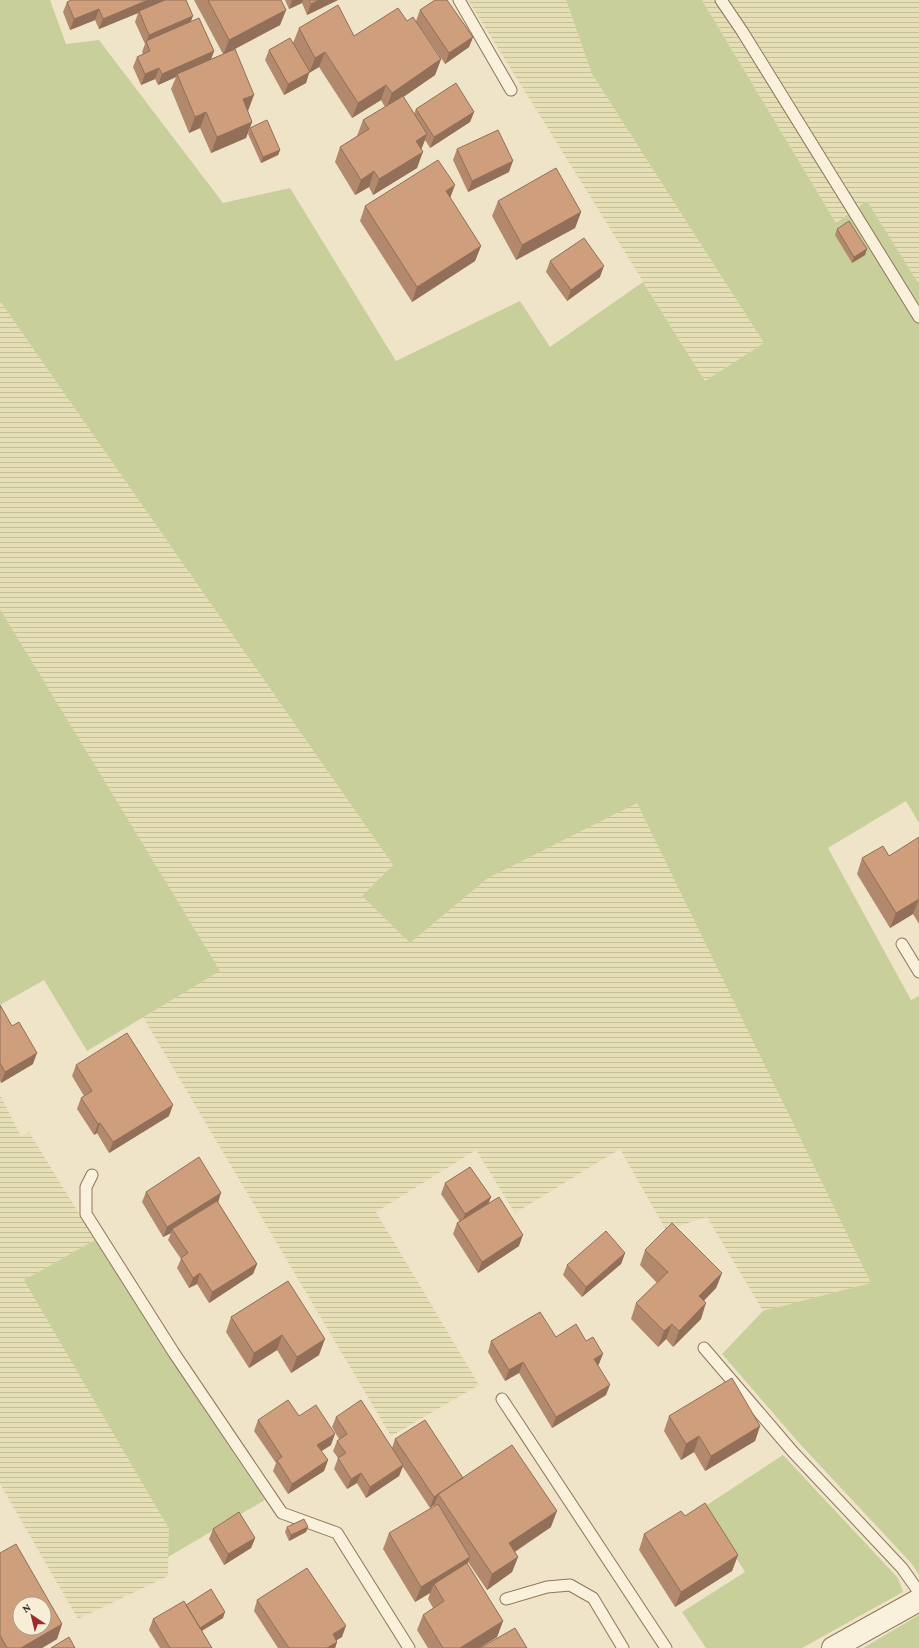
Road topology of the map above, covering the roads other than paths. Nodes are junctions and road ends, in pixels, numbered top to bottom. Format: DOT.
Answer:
graph roads {
  1 [pos="459,0"];
  2 [pos="720,0"];
  3 [pos="511,90"];
  4 [pos="919,317"];
  5 [pos="902,944"];
  6 [pos="919,972"];
  7 [pos="92,1175"];
  8 [pos="704,1348"];
  9 [pos="502,1399"];
  10 [pos="919,1592"];
  11 [pos="506,1600"];
  12 [pos="919,1600"];
  13 [pos="409,1648"];
  14 [pos="623,1648"];
  15 [pos="666,1648"];
  16 [pos="833,1648"];
  1 -- 3 [label="lane"];
  2 -- 4 [label="lane"];
  5 -- 6 [label="lane"];
  7 -- 13 [label="lane"];
  8 -- 10 [label="lane"];
  9 -- 15 [label="lane"];
  11 -- 14 [label="lane"];
  12 -- 16 [label="street"];
}
